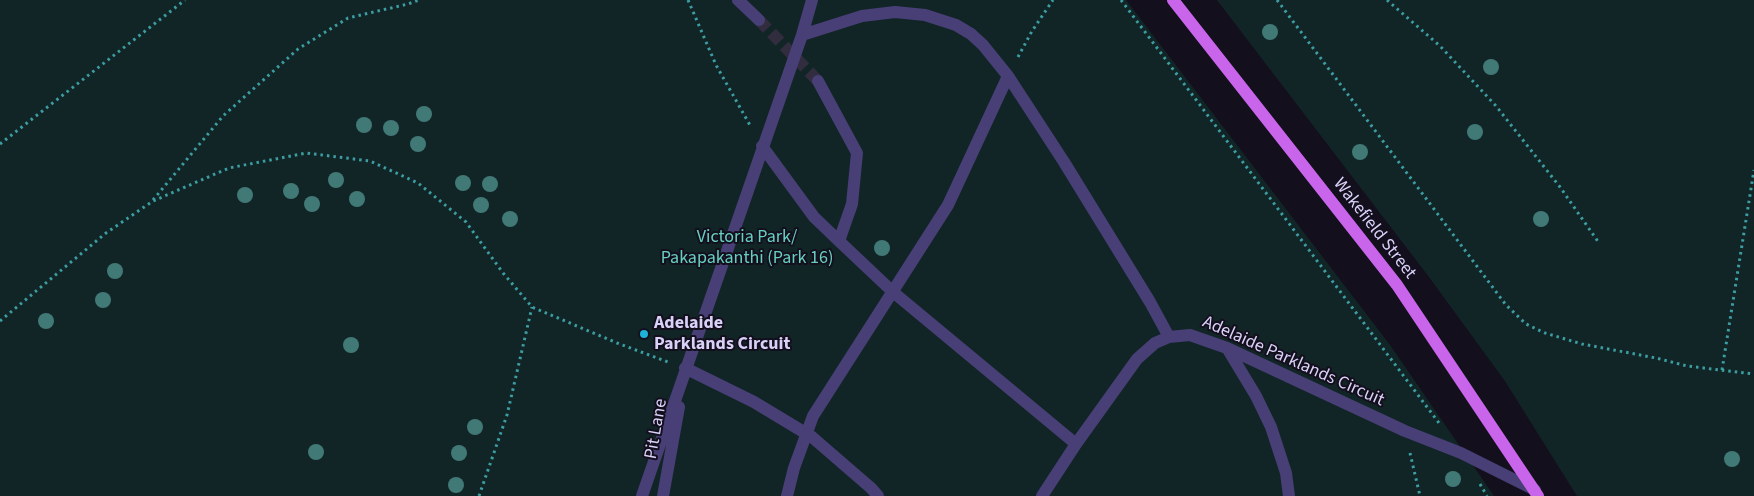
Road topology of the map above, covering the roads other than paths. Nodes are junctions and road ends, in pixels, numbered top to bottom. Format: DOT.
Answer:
graph roads {
  1 [pos="738,0"];
  2 [pos="812,0"];
  3 [pos="1173,0"];
  4 [pos="760,20"];
  5 [pos="802,35"];
  6 [pos="1008,76"];
  7 [pos="818,81"];
  8 [pos="762,146"];
  9 [pos="839,241"];
  10 [pos="893,292"];
  11 [pos="1169,337"];
  12 [pos="1228,348"];
  13 [pos="685,368"];
  14 [pos="806,433"];
  15 [pos="1076,444"];
  16 [pos="1537,493"];
  17 [pos="642,496"];
  18 [pos="663,496"];
  19 [pos="787,496"];
  20 [pos="878,496"];
  21 [pos="1042,496"];
  22 [pos="1289,496"];
  1 -- 4 [label="lane"];
  2 -- 5 [label="lane"];
  3 -- 16 [label="main road, Wakefield Street"];
  5 -- 6 [label="lane"];
  5 -- 8 [label="lane"];
  6 -- 10 [label="lane"];
  6 -- 11 [label="lane"];
  7 -- 9 [label="lane"];
  8 -- 9 [label="lane"];
  8 -- 13 [label="lane"];
  9 -- 10 [label="lane"];
  10 -- 14 [label="lane"];
  10 -- 15 [label="lane"];
  11 -- 12 [label="lane, Adelaide Parklands Circuit"];
  11 -- 15 [label="lane, Adelaide Parklands Circuit"];
  12 -- 16 [label="lane, Adelaide Parklands Circuit"];
  12 -- 22 [label="lane"];
  13 -- 14 [label="lane"];
  13 -- 17 [label="lane"];
  13 -- 18 [label="lane, Pit Lane"];
  14 -- 19 [label="lane"];
  14 -- 20 [label="lane"];
  15 -- 21 [label="lane, Adelaide Parklands Circuit"];
}
